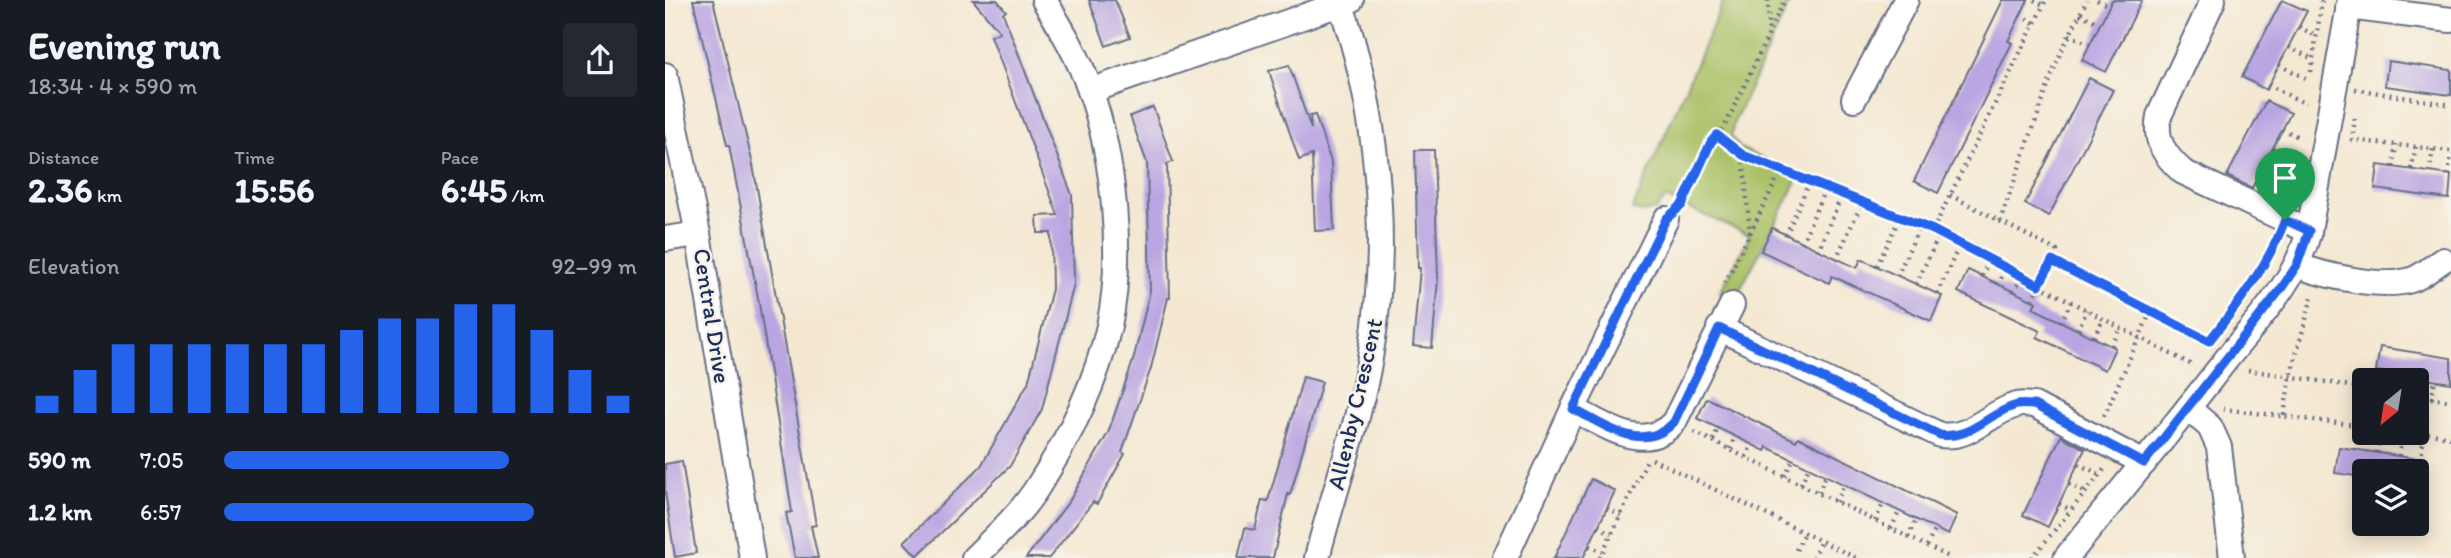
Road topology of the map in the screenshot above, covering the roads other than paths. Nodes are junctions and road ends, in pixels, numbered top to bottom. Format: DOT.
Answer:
graph roads {
  1 [pos="1044,0"];
  2 [pos="1906,0"];
  3 [pos="2213,0"];
  4 [pos="1343,1"];
  5 [pos="2349,4"];
  6 [pos="2451,20"];
  7 [pos="665,75"];
  8 [pos="1090,91"];
  9 [pos="1854,99"];
  10 [pos="1666,219"];
  11 [pos="2309,231"];
  12 [pos="698,234"];
  13 [pos="665,239"];
  14 [pos="2443,260"];
  15 [pos="2307,269"];
  16 [pos="1733,305"];
  17 [pos="1719,328"];
  18 [pos="2188,408"];
  19 [pos="1573,409"];
  20 [pos="2144,463"];
  21 [pos="752,558"];
  22 [pos="974,558"];
  23 [pos="1317,558"];
  24 [pos="1505,558"];
  25 [pos="2066,558"];
  26 [pos="2232,558"];
  1 -- 8 [label="street"];
  2 -- 9 [label="street"];
  3 -- 11 [label="street"];
  4 -- 8 [label="street"];
  4 -- 23 [label="street, Allenby Crescent"];
  5 -- 6 [label="street"];
  5 -- 11 [label="street"];
  7 -- 12 [label="street, Central Drive"];
  8 -- 22 [label="street"];
  10 -- 19 [label="street"];
  11 -- 15 [label="street"];
  12 -- 13 [label="street"];
  12 -- 21 [label="street, Central Drive"];
  14 -- 15 [label="street"];
  15 -- 18 [label="street"];
  16 -- 17 [label="street"];
  17 -- 19 [label="street"];
  17 -- 20 [label="street"];
  18 -- 20 [label="street"];
  18 -- 26 [label="street"];
  19 -- 24 [label="street"];
  20 -- 25 [label="street"];
}
